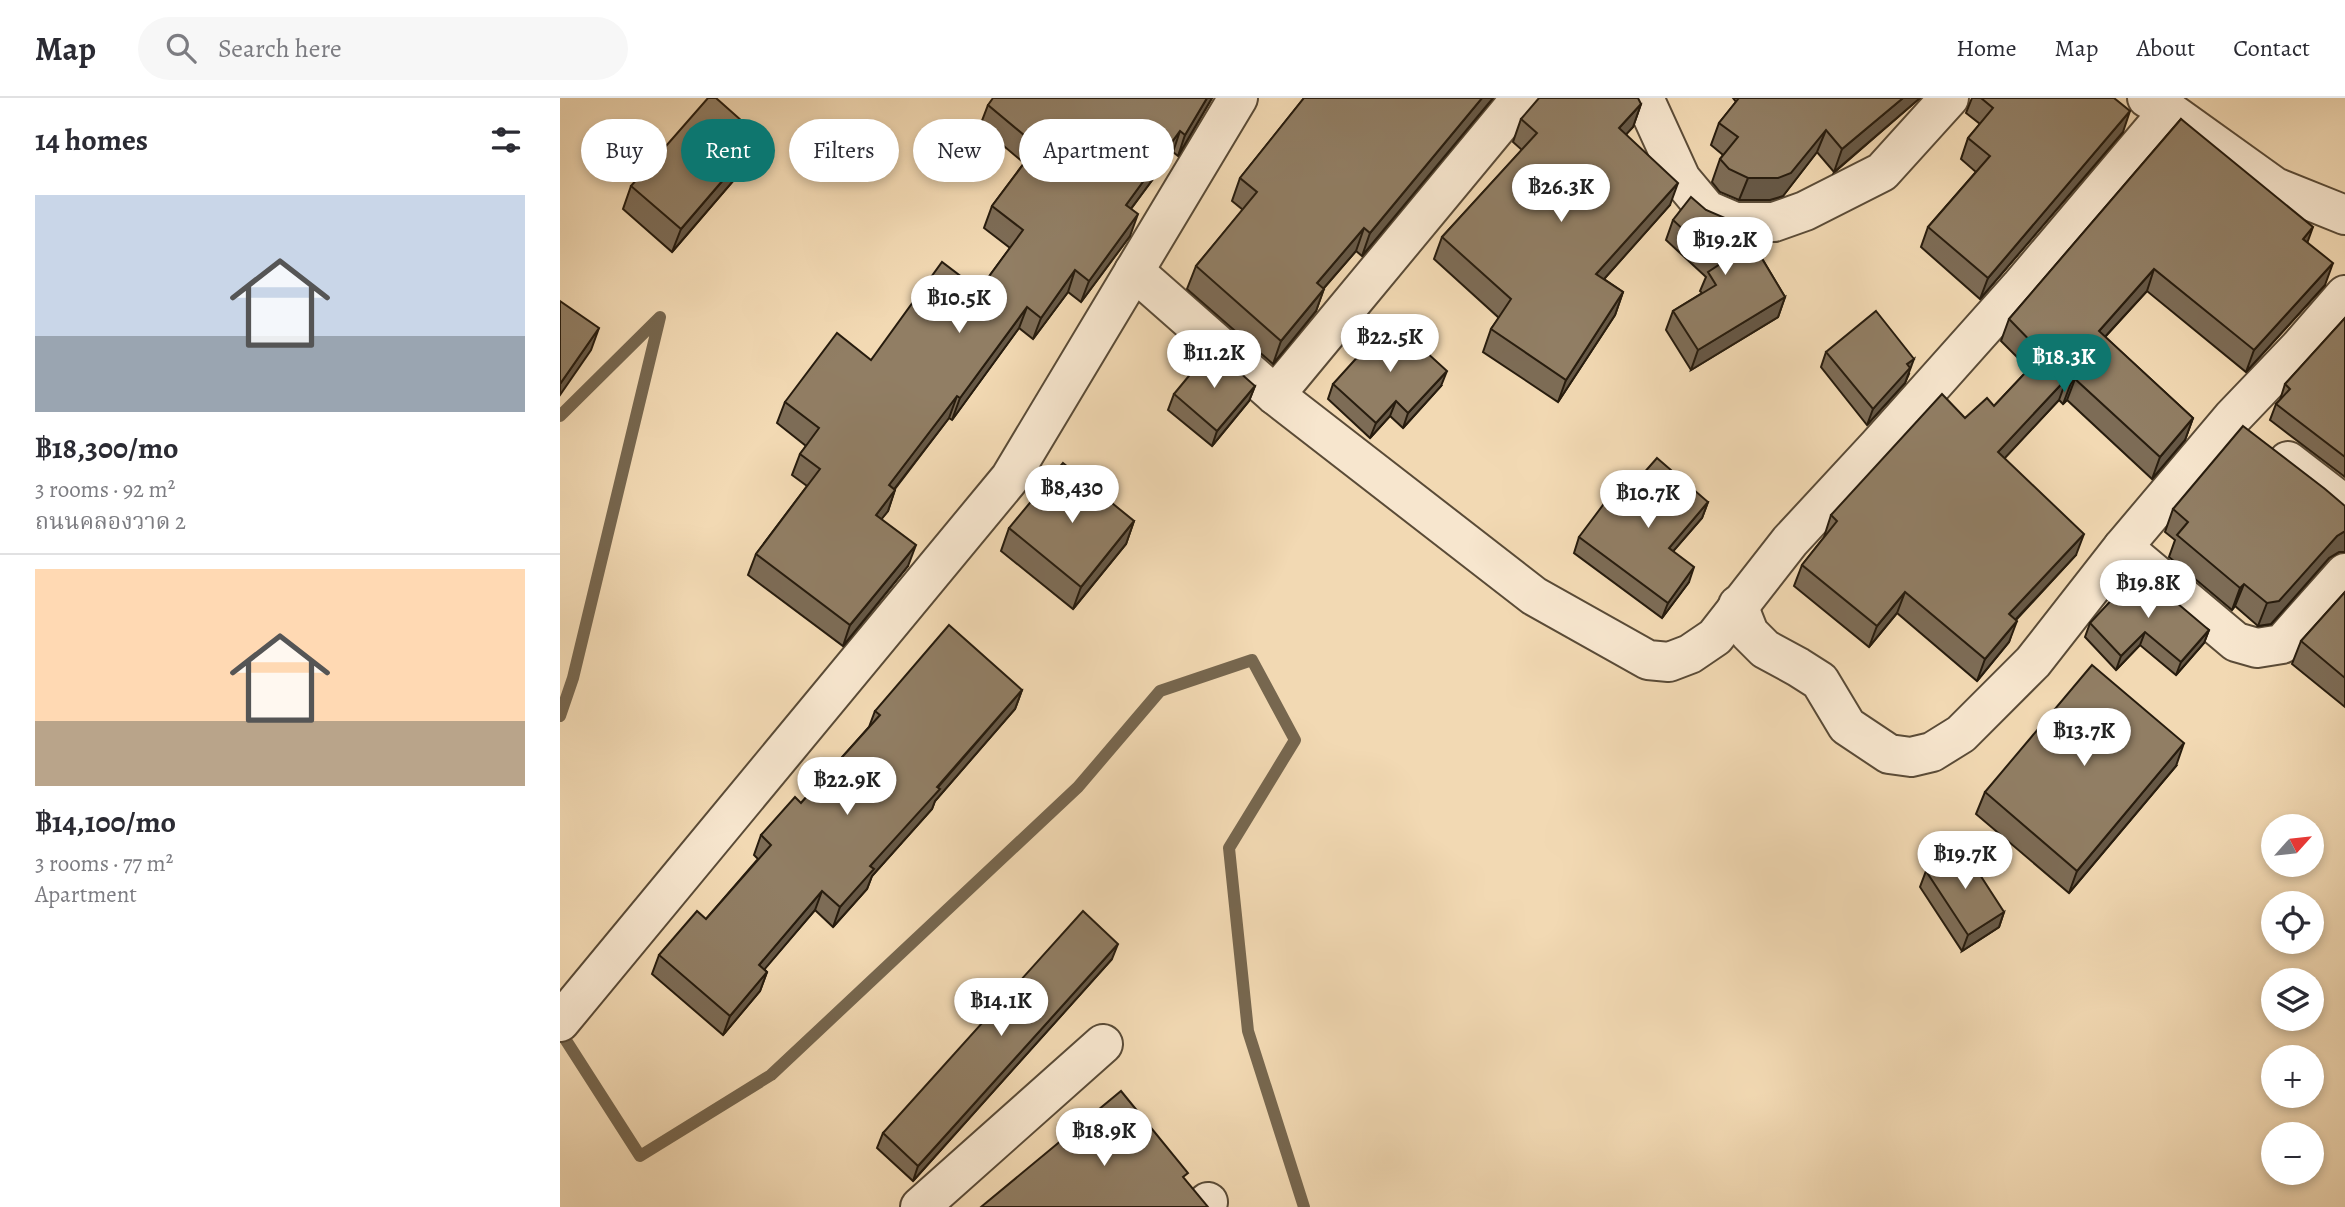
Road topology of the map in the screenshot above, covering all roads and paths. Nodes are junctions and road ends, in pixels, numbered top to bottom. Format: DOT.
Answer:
graph roads {
  1 [pos="1238,98"];
  2 [pos="1521,98"];
  3 [pos="1644,98"];
  4 [pos="1949,98"];
  5 [pos="2158,104"];
  6 [pos="2345,215"];
  7 [pos="1134,271"];
  8 [pos="2345,295"];
  9 [pos="1275,395"];
  10 [pos="2232,418"];
  11 [pos="2345,505"];
  12 [pos="2123,547"];
  13 [pos="2345,573"];
  14 [pos="1738,604"];
  15 [pos="560,1022"];
  16 [pos="1103,1044"];
  17 [pos="920,1207"];
  1 -- 7 [label="street"];
  2 -- 9 [label="street"];
  3 -- 4 [label="street"];
  5 -- 6 [label="street"];
  5 -- 14 [label="street"];
  7 -- 9 [label="street"];
  7 -- 15 [label="street"];
  8 -- 10 [label="street"];
  9 -- 14 [label="street"];
  10 -- 11 [label="street"];
  10 -- 12 [label="street"];
  12 -- 13 [label="street"];
  12 -- 14 [label="street"];
  16 -- 17 [label="street"];
}
